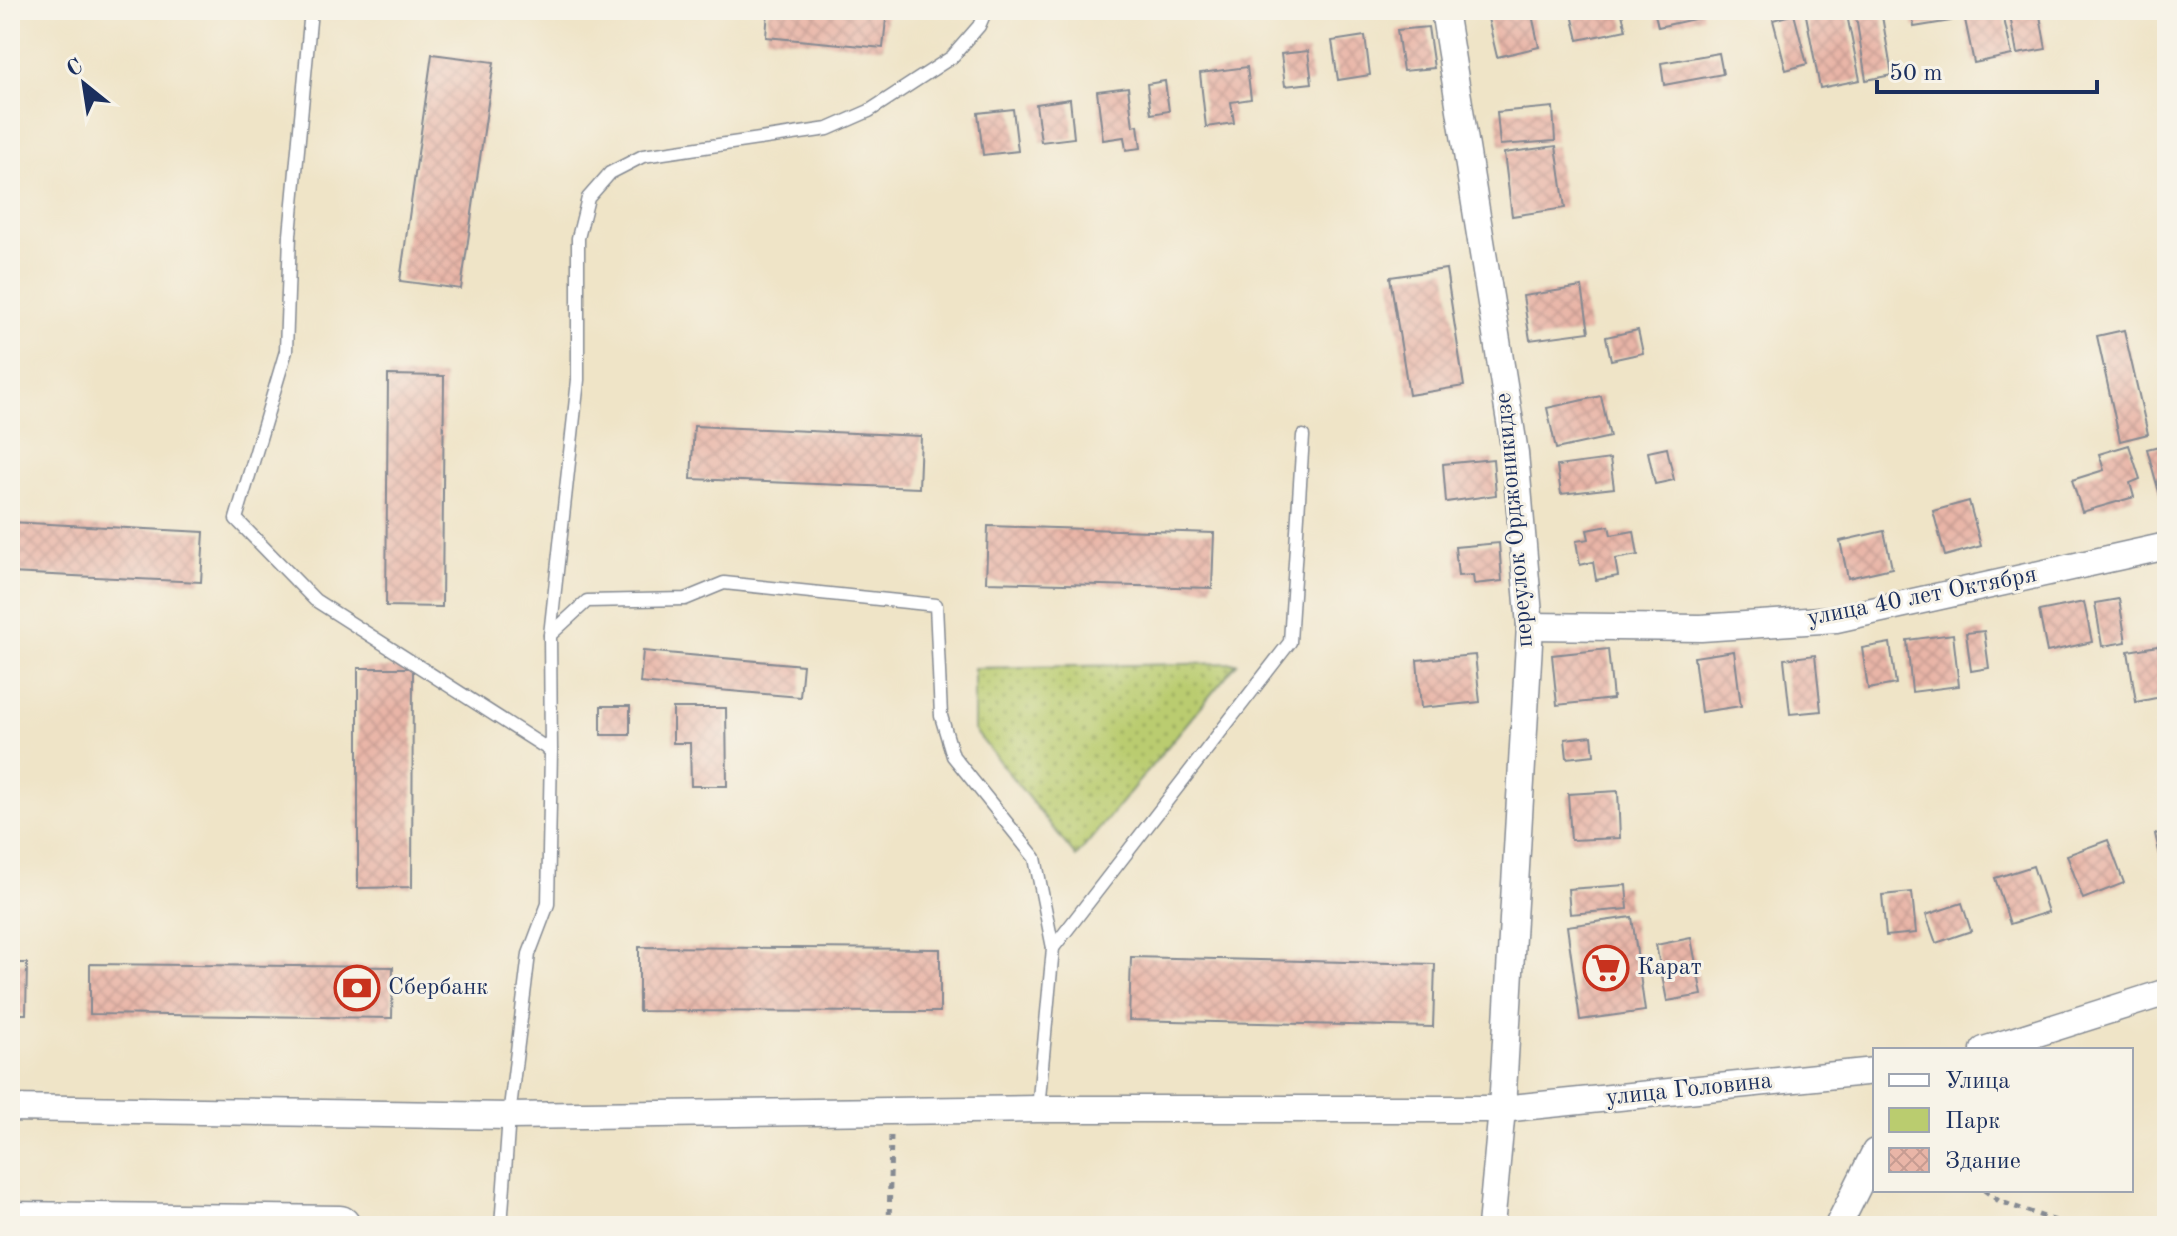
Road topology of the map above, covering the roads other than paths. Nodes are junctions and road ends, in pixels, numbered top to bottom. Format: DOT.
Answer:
graph roads {
  1 [pos="311,10"];
  2 [pos="986,10"];
  3 [pos="1444,10"];
  4 [pos="1303,436"];
  5 [pos="2167,546"];
  6 [pos="1530,626"];
  7 [pos="550,635"];
  8 [pos="551,751"];
  9 [pos="1053,948"];
  10 [pos="2167,992"];
  11 [pos="1990,1048"];
  12 [pos="1873,1071"];
  13 [pos="10,1108"];
  14 [pos="1038,1109"];
  15 [pos="1502,1109"];
  16 [pos="509,1116"];
  17 [pos="1873,1156"];
  18 [pos="10,1222"];
  19 [pos="340,1226"];
  20 [pos="501,1226"];
  21 [pos="1491,1226"];
  22 [pos="1838,1226"];
  1 -- 8 [label="lane"];
  2 -- 7 [label="lane"];
  3 -- 6 [label="street, переулок Орджоникидзе"];
  4 -- 9 [label="lane"];
  5 -- 6 [label="street, улица 40 лет Октября"];
  6 -- 15 [label="street, переулок Орджоникидзе"];
  7 -- 8 [label="lane"];
  7 -- 9 [label="lane"];
  8 -- 16 [label="lane"];
  9 -- 14 [label="lane"];
  10 -- 11 [label="street"];
  12 -- 15 [label="street, улица Головина"];
  13 -- 16 [label="street, улица Головина"];
  14 -- 15 [label="street, улица Головина"];
  14 -- 16 [label="street, улица Головина"];
  15 -- 21 [label="street, переулок Орджоникидзе"];
  16 -- 20 [label="lane"];
  17 -- 22 [label="street"];
  18 -- 19 [label="main road"];
}
